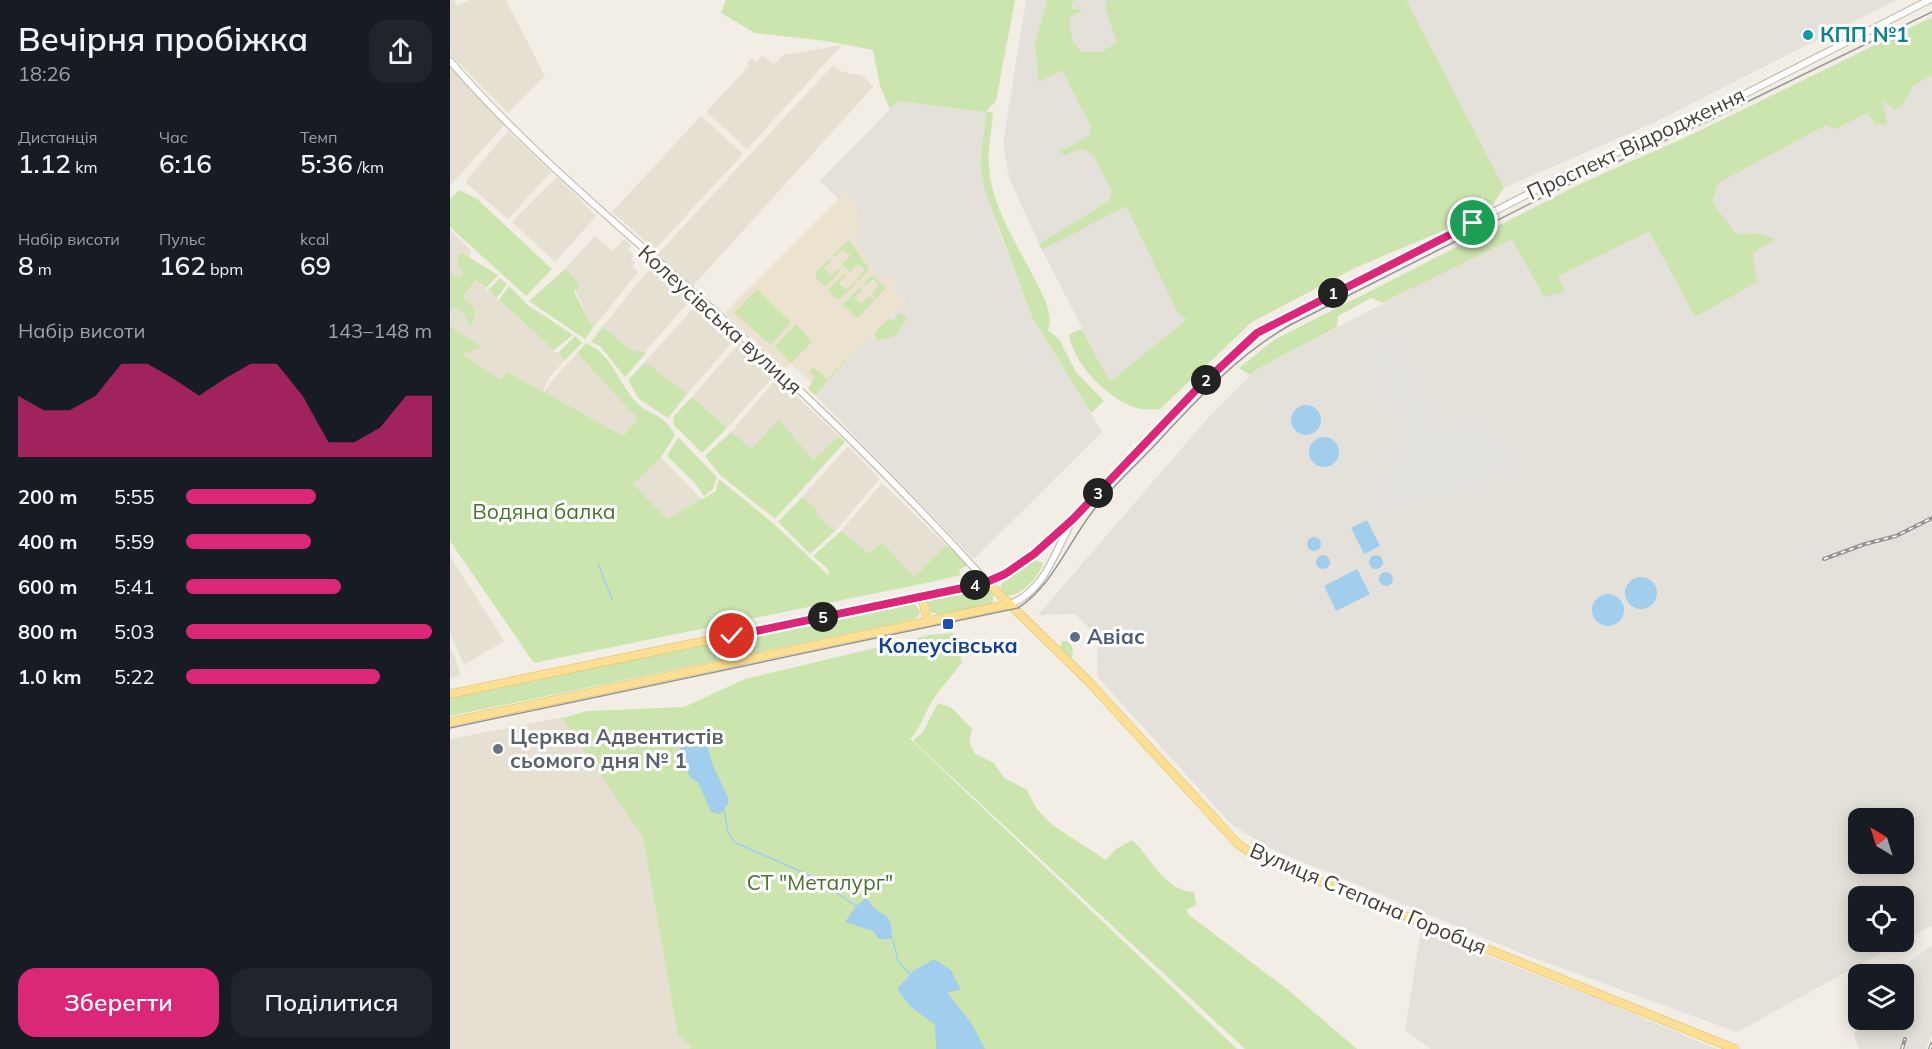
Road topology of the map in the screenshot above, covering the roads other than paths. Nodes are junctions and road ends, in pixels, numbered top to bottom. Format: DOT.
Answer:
graph roads {
  1 [pos="1929,0"];
  2 [pos="450,61"];
  3 [pos="1073,519"];
  4 [pos="987,582"];
  5 [pos="922,597"];
  6 [pos="1010,604"];
  7 [pos="928,622"];
  8 [pos="450,694"];
  9 [pos="450,722"];
  10 [pos="1734,1049"];
  1 -- 3 [label="street, Проспект Відродження"];
  2 -- 4 [label="street, Колеусівська вулиця"];
  3 -- 4 [label="street, Проспект Відродження"];
  3 -- 6 [label="street, Проспект Відродження"];
  4 -- 5 [label="main road, Проспект Відродження"];
  4 -- 6 [label="main road, Вулиця Степана Горобця"];
  5 -- 7 [label="main road"];
  5 -- 8 [label="main road, Проспект Відродження"];
  6 -- 7 [label="main road, Проспект Відродження"];
  6 -- 10 [label="main road, Вулиця Степана Горобця"];
  7 -- 9 [label="main road, Проспект Відродження"];
}
